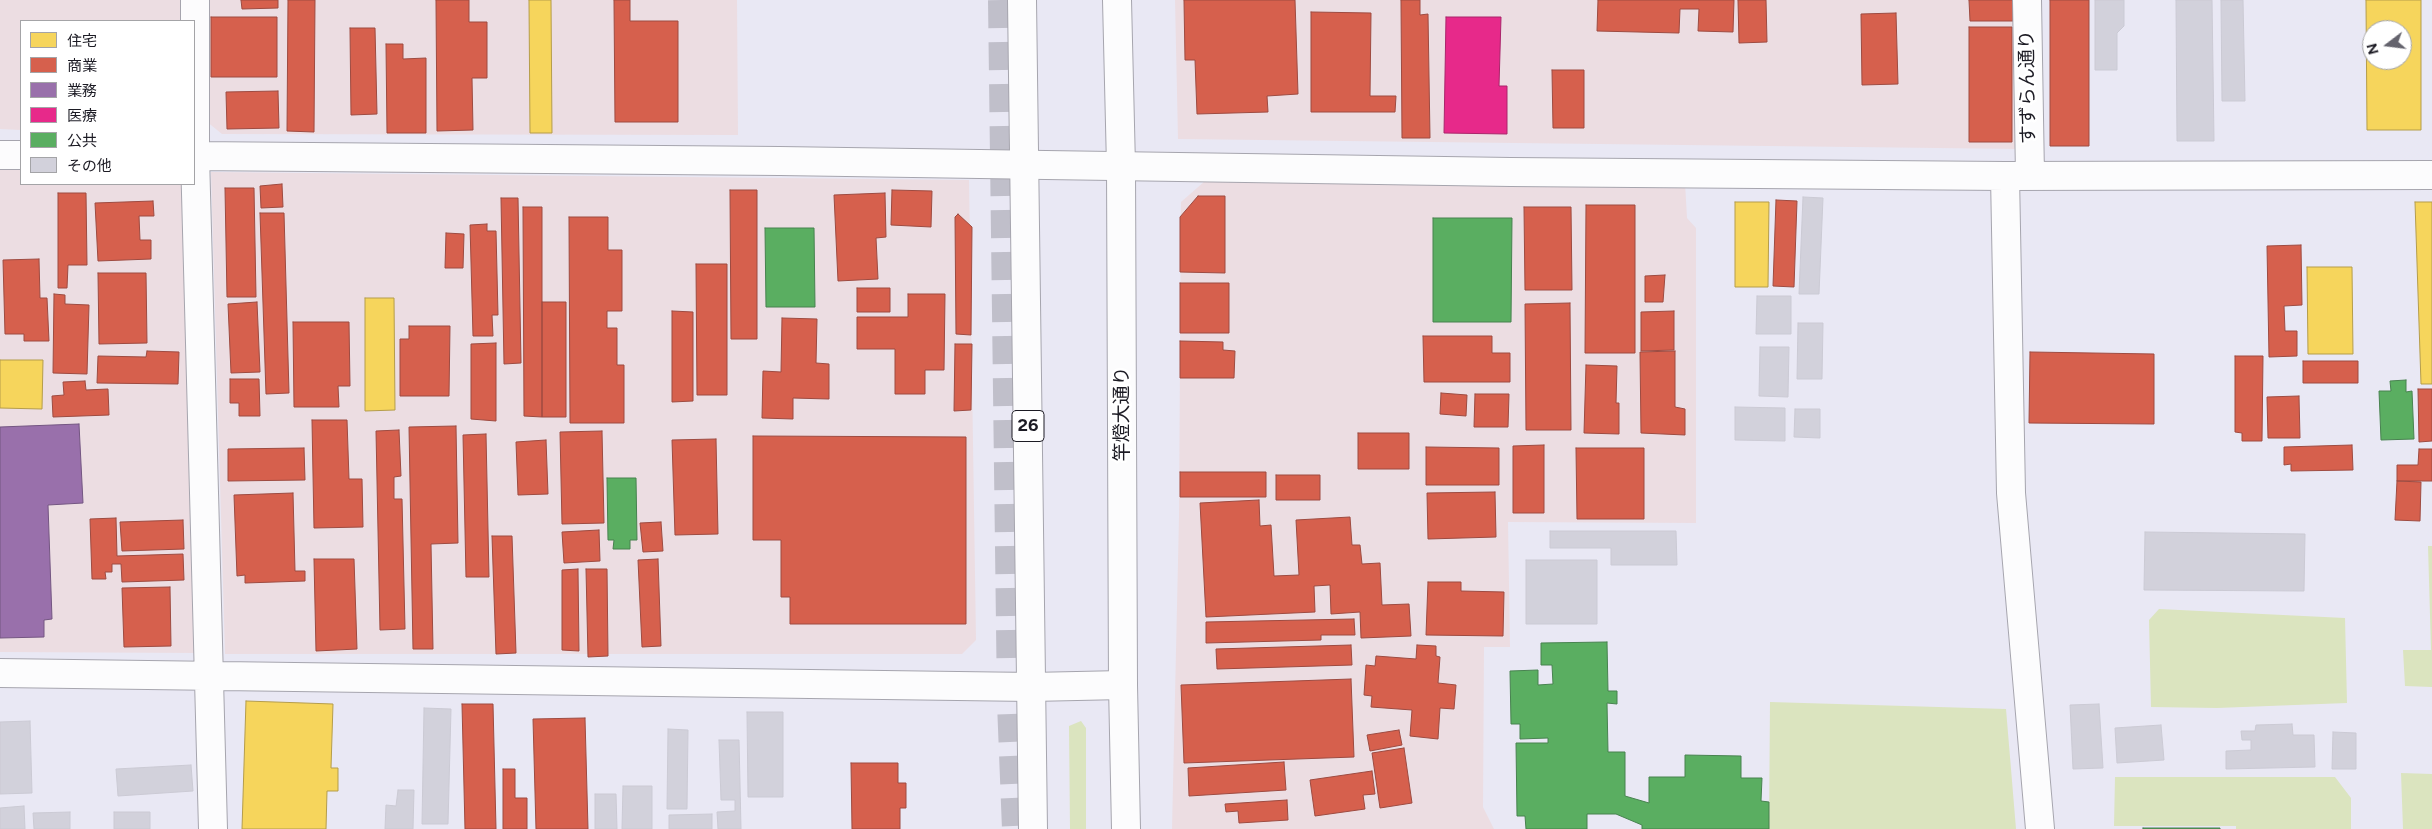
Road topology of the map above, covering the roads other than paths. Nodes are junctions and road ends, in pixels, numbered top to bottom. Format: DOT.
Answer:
graph roads {
  1 [pos="195,0"];
  2 [pos="1022,0"];
  3 [pos="1117,0"];
  4 [pos="2027,0"];
  5 [pos="0,155"];
  6 [pos="20,155"];
  7 [pos="195,156"];
  8 [pos="1025,166"];
  9 [pos="1121,166"];
  10 [pos="2432,175"];
  11 [pos="2017,176"];
  12 [pos="0,673"];
  13 [pos="210,675"];
  14 [pos="1031,686"];
  15 [pos="1123,686"];
  16 [pos="213,829"];
  17 [pos="1033,829"];
  18 [pos="1126,829"];
  19 [pos="2040,829"];
  1 -- 7 [label="street"];
  2 -- 8 [label="street, 26"];
  3 -- 9 [label="street, 竿燈大通り"];
  4 -- 11 [label="street, すずらん通り"];
  5 -- 6 [label="street"];
  7 -- 8 [label="street"];
  7 -- 13 [label="street"];
  8 -- 9 [label="street"];
  8 -- 14 [label="street, 26"];
  9 -- 11 [label="street"];
  9 -- 15 [label="street, 竿燈大通り"];
  10 -- 11 [label="street"];
  11 -- 19 [label="street, すずらん通り"];
  12 -- 13 [label="street"];
  13 -- 14 [label="street"];
  13 -- 16 [label="street"];
  14 -- 15 [label="street"];
  14 -- 17 [label="street, 26"];
  15 -- 18 [label="street, 竿燈大通り"];
}
